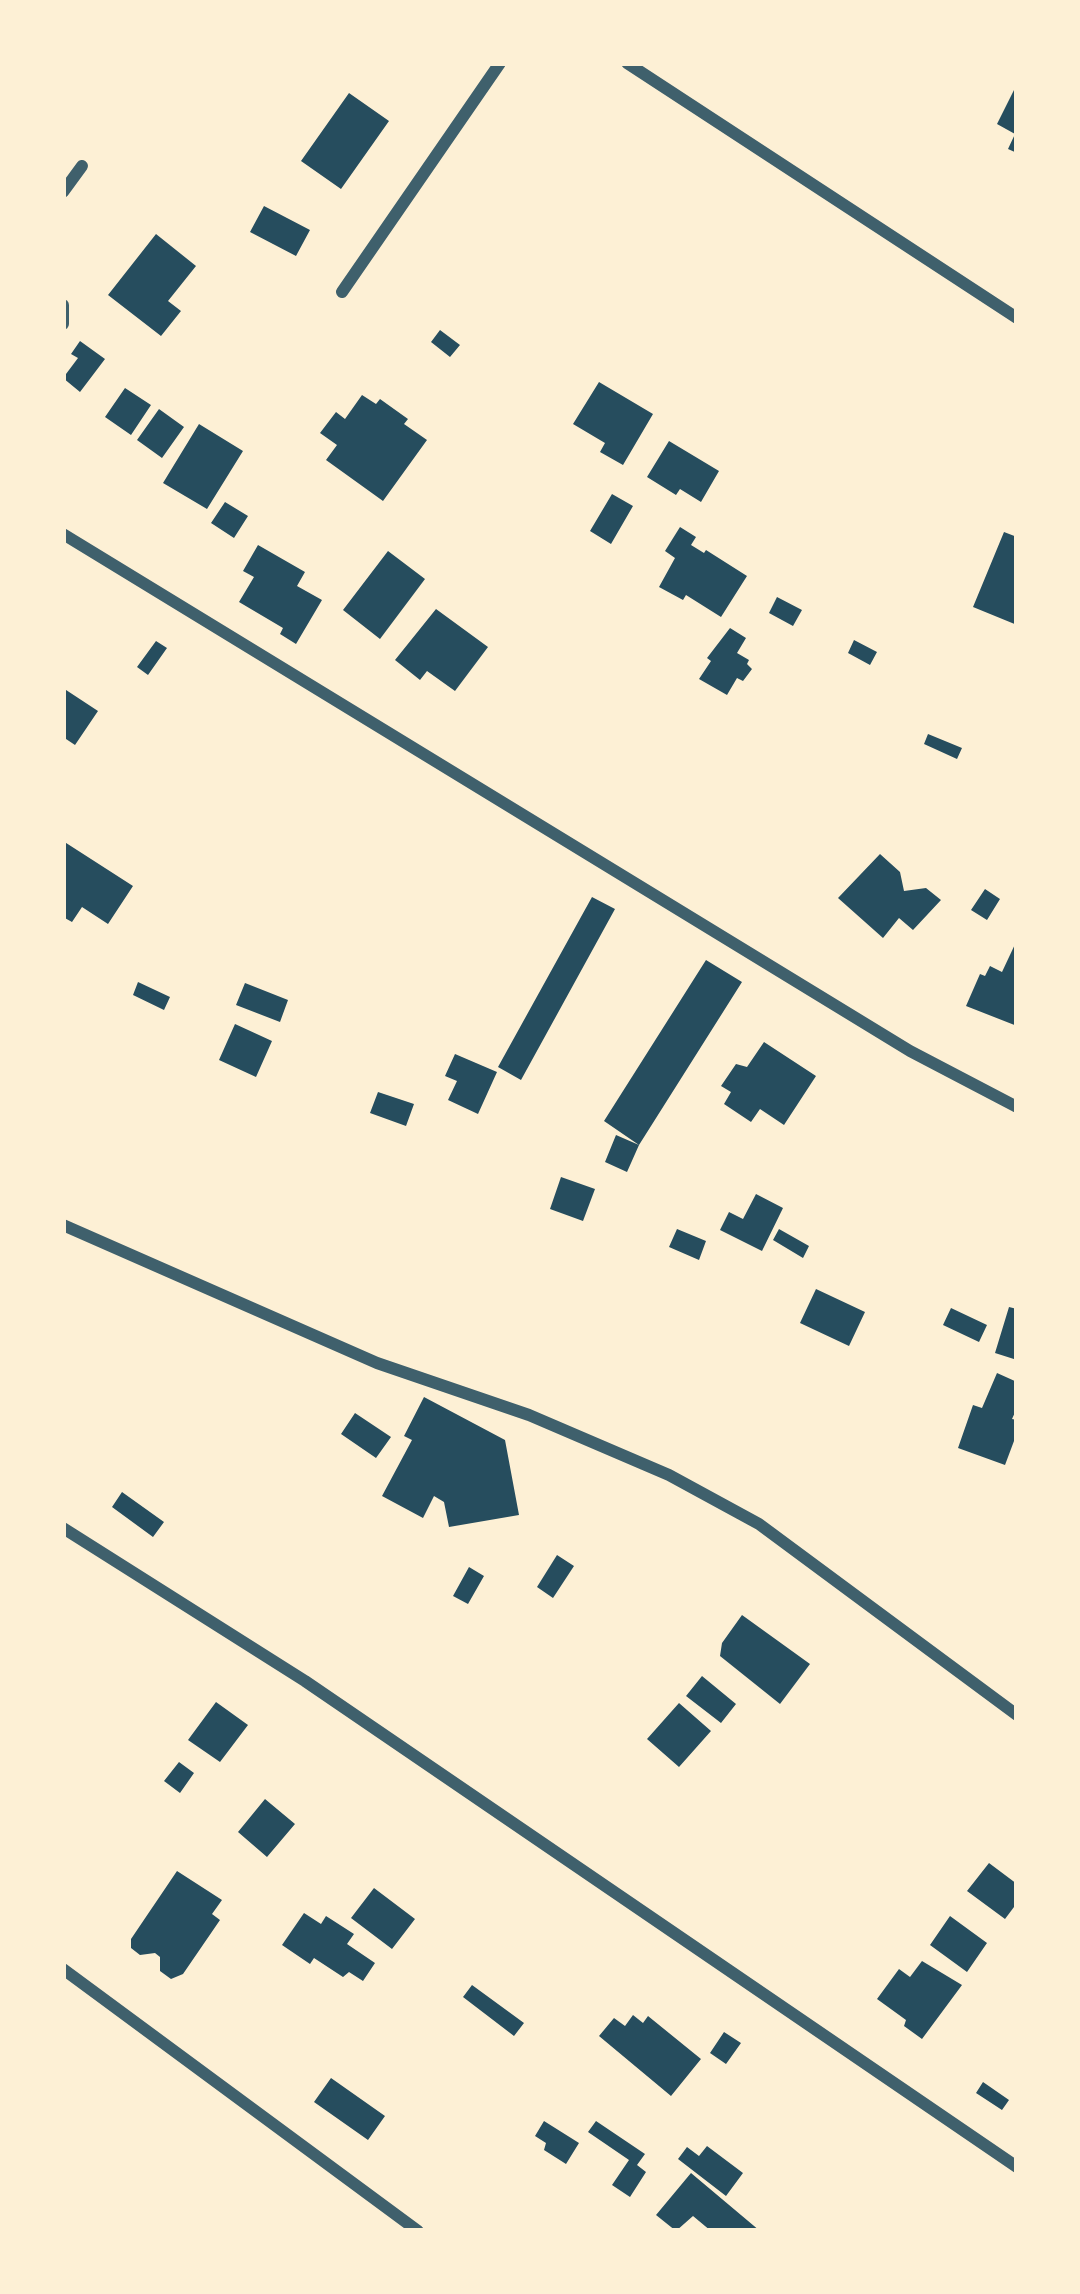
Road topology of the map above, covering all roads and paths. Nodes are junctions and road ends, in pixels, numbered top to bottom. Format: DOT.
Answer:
graph roads {
  1 [pos="500,63"];
  2 [pos="627,63"];
  3 [pos="82,166"];
  4 [pos="63,192"];
  5 [pos="342,292"];
  6 [pos="63,305"];
  7 [pos="1017,318"];
  8 [pos="63,324"];
  9 [pos="63,534"];
  10 [pos="1017,1107"];
  11 [pos="63,1225"];
  12 [pos="63,1528"];
  13 [pos="1017,1715"];
  14 [pos="63,1970"];
  15 [pos="1017,2167"];
  16 [pos="418,2231"];
  1 -- 5 [label="street"];
  2 -- 7 [label="street"];
  3 -- 4 [label="street"];
  6 -- 8 [label="street"];
  9 -- 10 [label="street"];
  11 -- 13 [label="street"];
  12 -- 15 [label="street"];
  14 -- 16 [label="street"];
}
